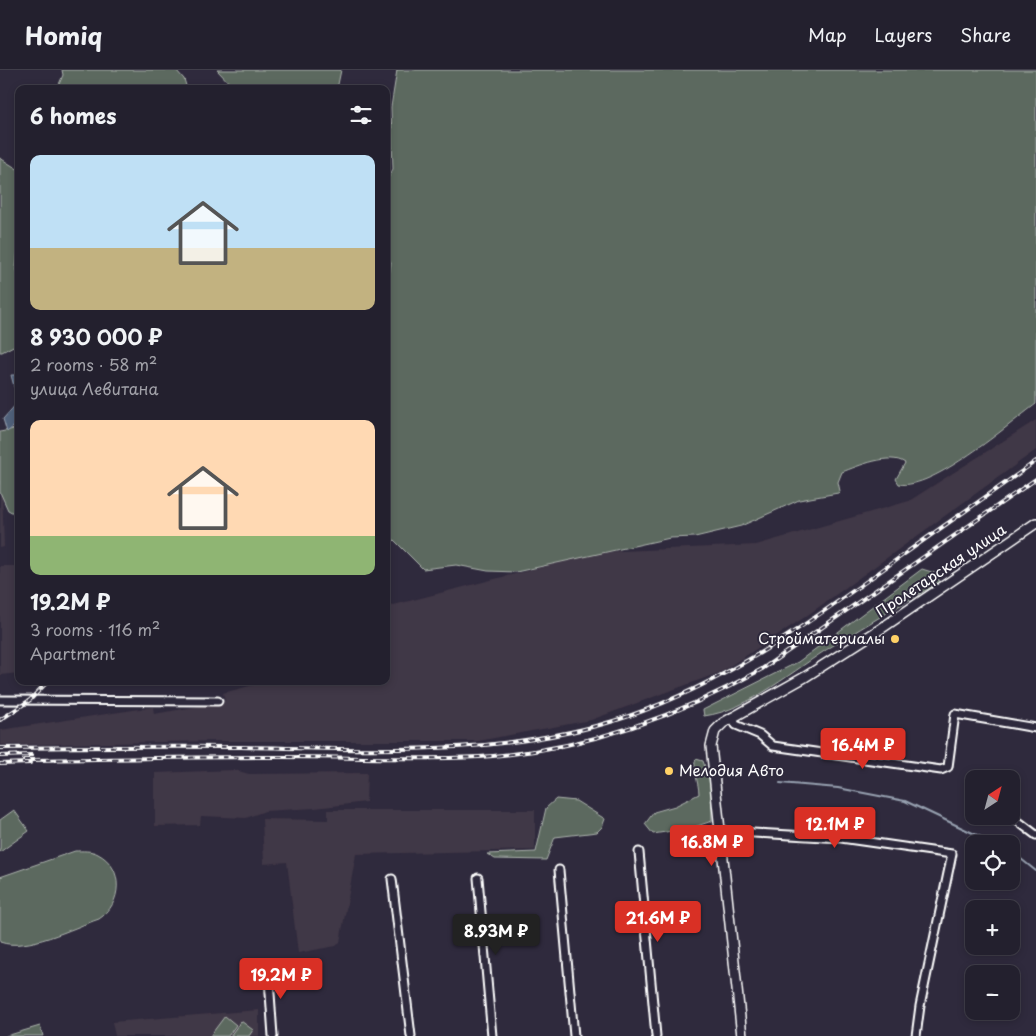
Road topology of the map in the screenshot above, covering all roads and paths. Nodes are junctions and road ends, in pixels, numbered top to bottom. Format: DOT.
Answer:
graph roads {
  1 [pos="1036,523"];
  2 [pos="0,700"];
  3 [pos="218,701"];
  4 [pos="732,717"];
  5 [pos="1036,728"];
  6 [pos="1020,823"];
  7 [pos="720,831"];
  8 [pos="1036,835"];
  9 [pos="639,852"];
  10 [pos="559,870"];
  11 [pos="478,878"];
  12 [pos="392,879"];
  13 [pos="268,965"];
  14 [pos="273,1036"];
  15 [pos="411,1036"];
  16 [pos="492,1036"];
  17 [pos="574,1036"];
  18 [pos="656,1036"];
  19 [pos="742,1036"];
  20 [pos="916,1036"];
  1 -- 4 [label="main road, Пролетарская улица"];
  2 -- 3 [label="street"];
  4 -- 5 [label="street"];
  4 -- 7 [label="main road, Пролетарская улица"];
  6 -- 8 [label="street"];
  7 -- 19 [label="main road, Пролетарская улица"];
  7 -- 20 [label="street"];
  9 -- 18 [label="street"];
  10 -- 17 [label="street"];
  11 -- 16 [label="street"];
  12 -- 15 [label="street"];
  13 -- 14 [label="street"];
}
